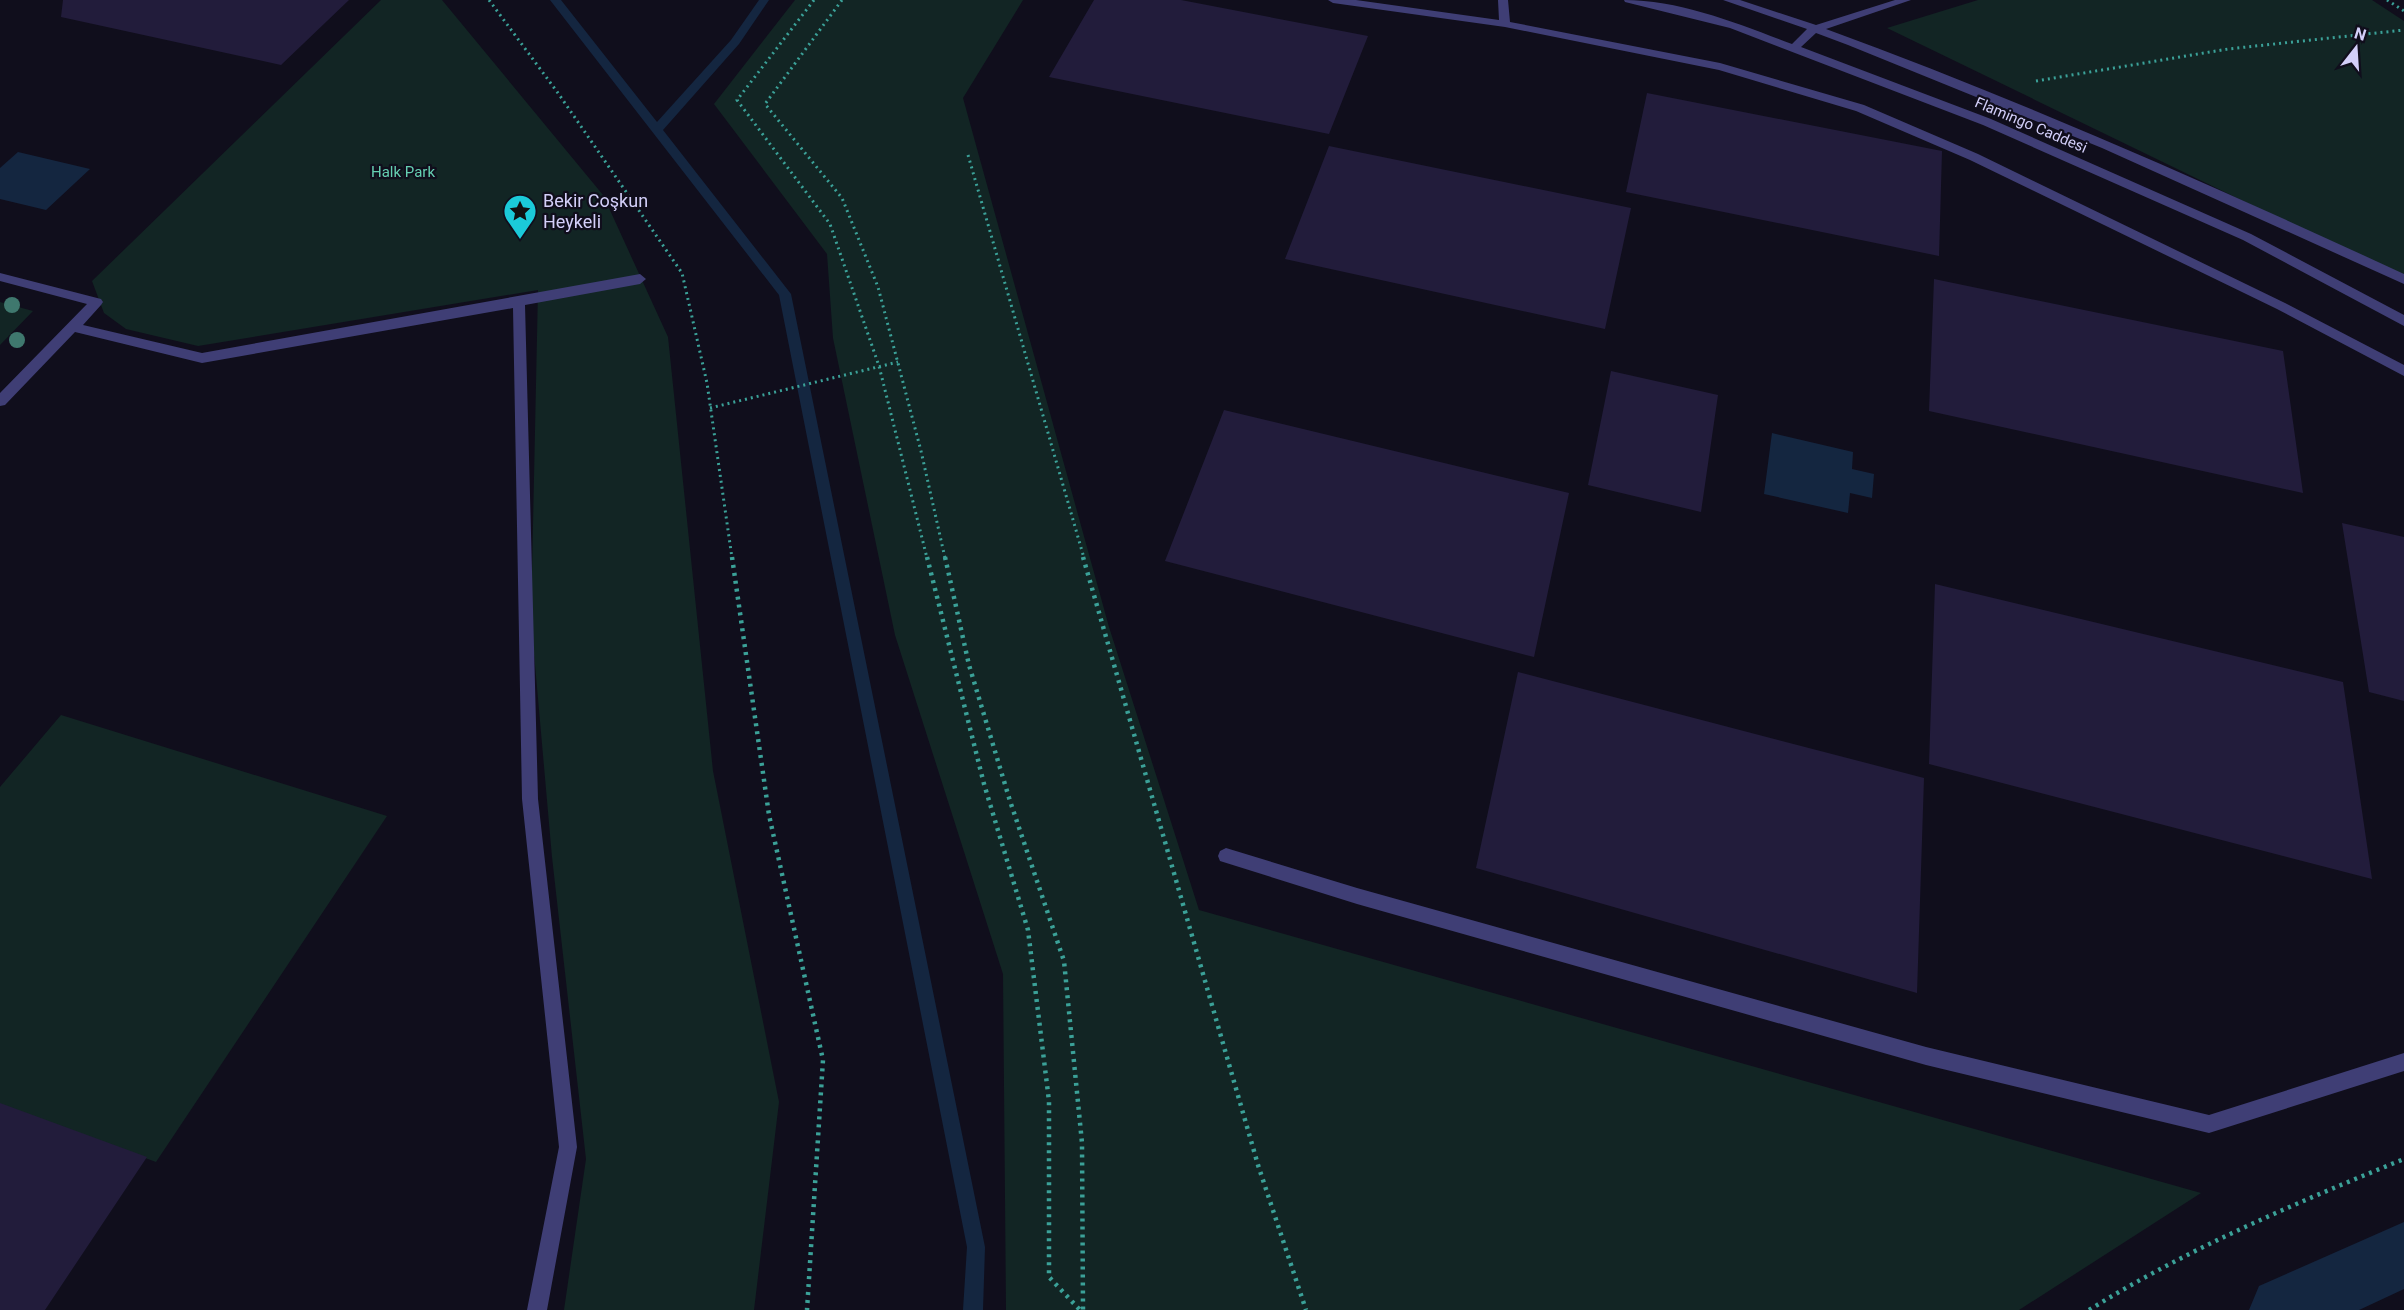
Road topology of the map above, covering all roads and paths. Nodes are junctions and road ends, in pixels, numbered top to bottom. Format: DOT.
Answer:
graph roads {
  1 [pos="489,0"];
  2 [pos="814,0"];
  3 [pos="842,0"];
  4 [pos="1333,0"];
  5 [pos="1503,0"];
  6 [pos="1629,0"];
  7 [pos="1728,0"];
  8 [pos="1906,0"];
  9 [pos="2387,0"];
  10 [pos="2404,11"];
  11 [pos="1505,24"];
  12 [pos="1814,29"];
  13 [pos="2404,30"];
  14 [pos="1794,48"];
  15 [pos="2002,101"];
  16 [pos="968,155"];
  17 [pos="0,277"];
  18 [pos="640,279"];
  19 [pos="2404,279"];
  20 [pos="519,302"];
  21 [pos="2404,321"];
  22 [pos="73,327"];
  23 [pos="898,362"];
  24 [pos="879,366"];
  25 [pos="2404,371"];
  26 [pos="0,401"];
  27 [pos="710,408"];
  28 [pos="1226,856"];
  29 [pos="2404,1062"];
  30 [pos="2404,1159"];
  31 [pos="537,1310"];
  32 [pos="807,1310"];
  33 [pos="1081,1310"];
  34 [pos="1306,1310"];
  35 [pos="2089,1310"];
  1 -- 27 [label="path"];
  2 -- 24 [label="path"];
  3 -- 23 [label="path"];
  4 -- 11 [label="street"];
  5 -- 11 [label="street"];
  6 -- 14 [label="street, Flamingo Caddesi"];
  7 -- 12 [label="street, Flamingo Caddesi"];
  8 -- 12 [label="street"];
  9 -- 10 [label="path"];
  11 -- 25 [label="street"];
  12 -- 14 [label="street"];
  12 -- 15 [label="street, Flamingo Caddesi"];
  13 -- 15 [label="path"];
  14 -- 21 [label="street, Flamingo Caddesi"];
  15 -- 19 [label="street, Flamingo Caddesi"];
  16 -- 34 [label="path"];
  17 -- 22 [label="street"];
  18 -- 20 [label="street"];
  20 -- 22 [label="street"];
  20 -- 31 [label="street"];
  22 -- 26 [label="street"];
  23 -- 24 [label="path, bridge"];
  23 -- 33 [label="path"];
  24 -- 27 [label="path, bridge"];
  24 -- 33 [label="path"];
  27 -- 32 [label="path"];
  28 -- 29 [label="street"];
  30 -- 35 [label="path"];
}
